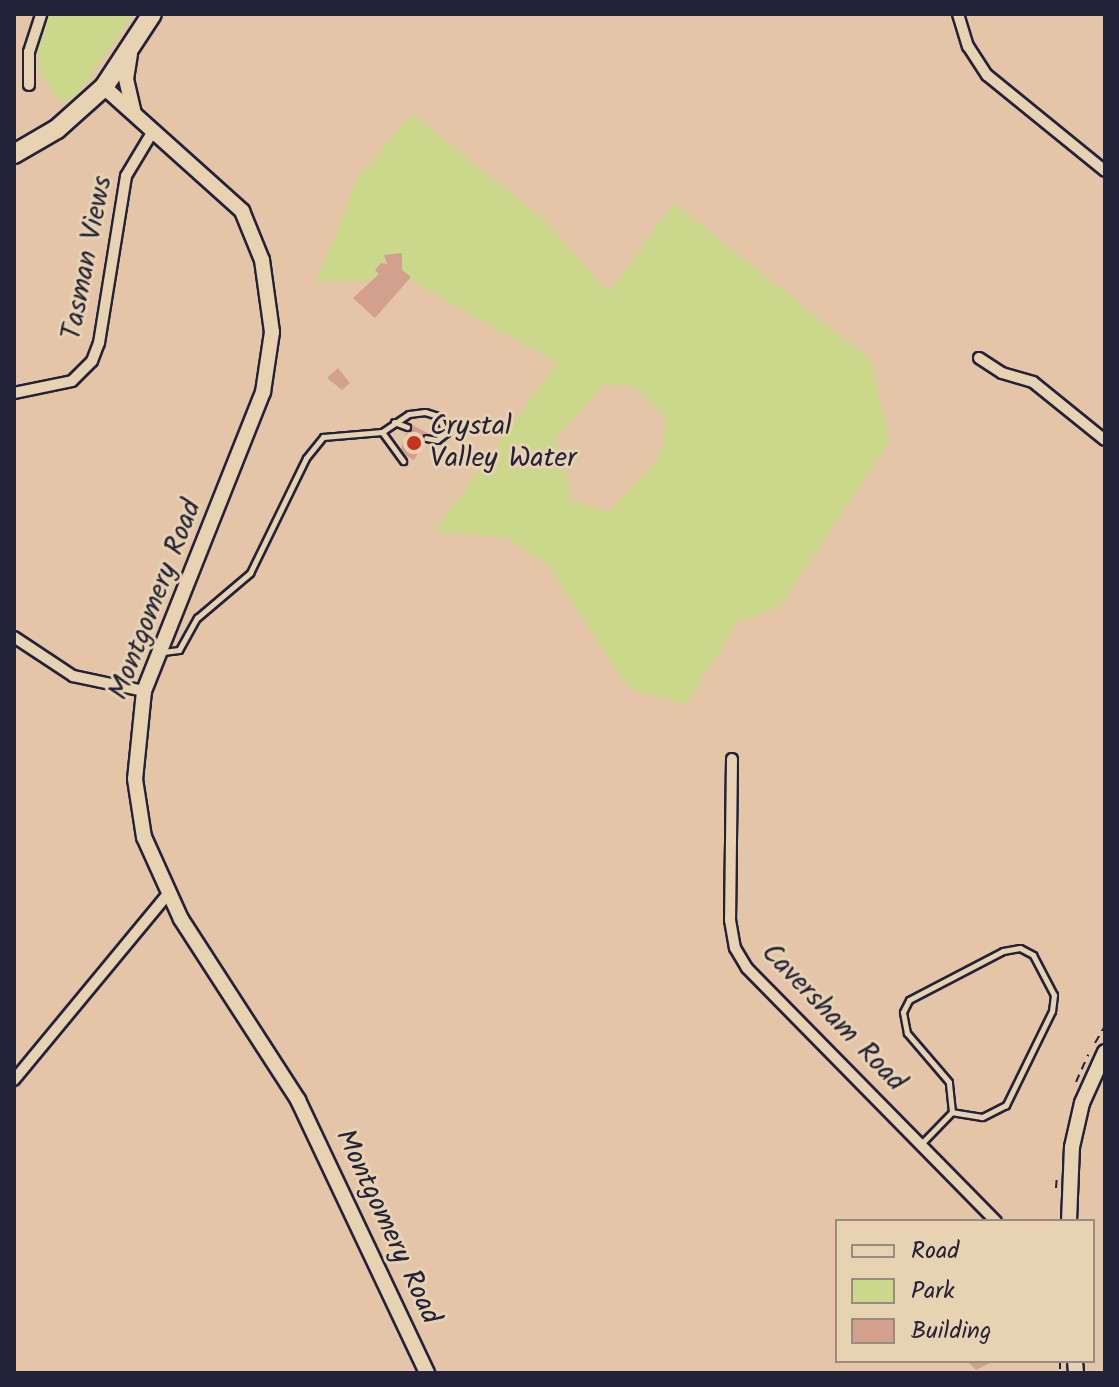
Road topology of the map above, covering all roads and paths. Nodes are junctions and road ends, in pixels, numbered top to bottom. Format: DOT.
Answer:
graph roads {
  1 [pos="41,14"];
  2 [pos="152,14"];
  3 [pos="958,14"];
  4 [pos="130,54"];
  5 [pos="29,85"];
  6 [pos="104,87"];
  7 [pos="135,115"];
  8 [pos="153,131"];
  9 [pos="14,154"];
  10 [pos="1105,171"];
  11 [pos="979,358"];
  12 [pos="14,393"];
  13 [pos="394,422"];
  14 [pos="407,427"];
  15 [pos="382,432"];
  16 [pos="426,438"];
  17 [pos="1105,440"];
  18 [pos="403,461"];
  19 [pos="14,637"];
  20 [pos="158,653"];
  21 [pos="144,691"];
  22 [pos="732,759"];
  23 [pos="167,895"];
  24 [pos="1105,1052"];
  25 [pos="14,1080"];
  26 [pos="952,1112"];
  27 [pos="922,1143"];
  28 [pos="994,1219"];
  29 [pos="1069,1219"];
  30 [pos="427,1373"];
  1 -- 5 [label="street"];
  2 -- 4 [label="highway"];
  3 -- 10 [label="street"];
  4 -- 6 [label="highway"];
  4 -- 7 [label="street"];
  6 -- 7 [label="street, Montgomery Road"];
  6 -- 9 [label="highway"];
  7 -- 8 [label="street, Montgomery Road"];
  8 -- 12 [label="street, Tasman Views"];
  8 -- 20 [label="street, Montgomery Road"];
  11 -- 17 [label="street"];
  13 -- 14 [label="lane"];
  13 -- 15 [label="lane"];
  13 -- 16 [label="lane"];
  15 -- 18 [label="lane"];
  15 -- 20 [label="lane"];
  19 -- 21 [label="street"];
  20 -- 21 [label="street, Montgomery Road"];
  21 -- 23 [label="street, Montgomery Road"];
  22 -- 27 [label="street, Caversham Road"];
  23 -- 25 [label="street"];
  23 -- 30 [label="street, Montgomery Road"];
  24 -- 29 [label="street"];
  26 -- 26 [label="lane"];
  26 -- 27 [label="lane"];
  27 -- 28 [label="street, Caversham Road"];
}
